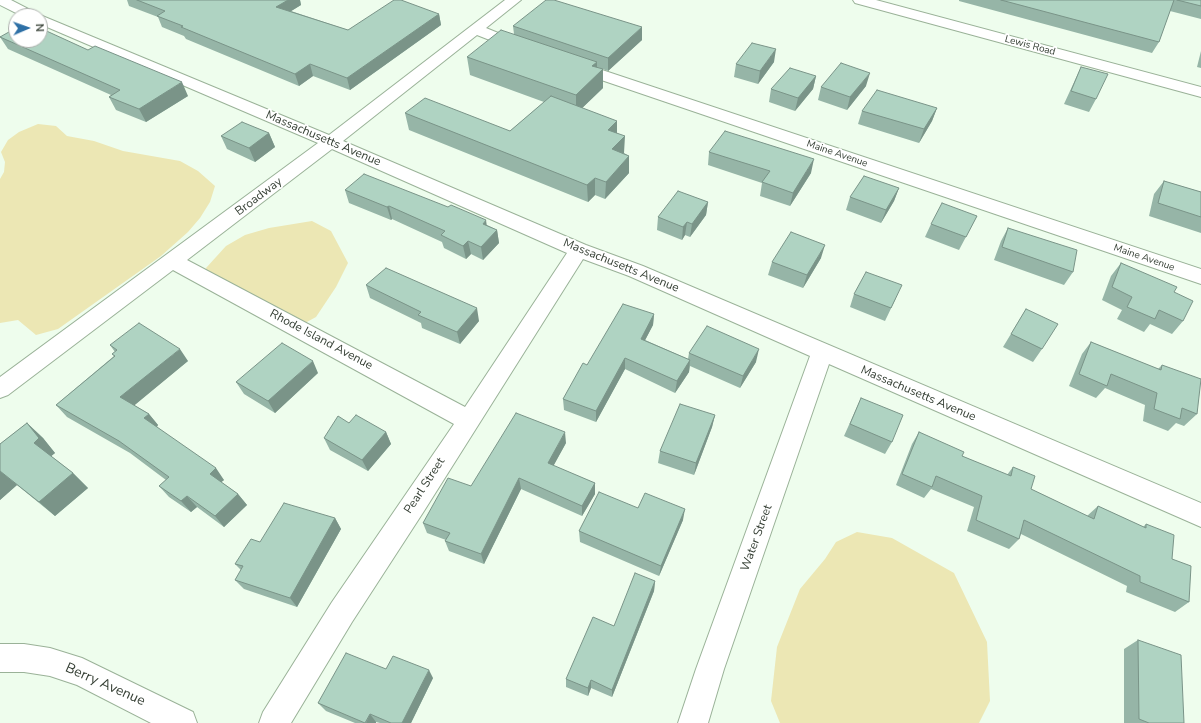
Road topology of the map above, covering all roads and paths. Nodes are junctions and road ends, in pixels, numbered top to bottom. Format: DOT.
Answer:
graph roads {
  1 [pos="0,0"];
  2 [pos="860,0"];
  3 [pos="508,1"];
  4 [pos="17,8"];
  5 [pos="48,22"];
  6 [pos="475,29"];
  7 [pos="539,54"];
  8 [pos="561,61"];
  9 [pos="1201,92"];
  10 [pos="331,142"];
  11 [pos="579,250"];
  12 [pos="173,261"];
  13 [pos="1201,277"];
  14 [pos="822,353"];
  15 [pos="0,390"];
  16 [pos="468,420"];
  17 [pos="1201,515"];
  18 [pos="0,658"];
  19 [pos="182,723"];
  20 [pos="274,723"];
  21 [pos="693,723"];
  1 -- 4 [label="street"];
  2 -- 9 [label="street, Lewis Road"];
  3 -- 6 [label="street, Broadway"];
  5 -- 10 [label="street, Massachusetts Avenue"];
  6 -- 7 [label="street"];
  6 -- 10 [label="street, Broadway"];
  8 -- 13 [label="street, Maine Avenue"];
  10 -- 11 [label="street, Massachusetts Avenue"];
  10 -- 12 [label="street, Broadway"];
  11 -- 14 [label="street, Massachusetts Avenue"];
  11 -- 16 [label="street, Pearl Street"];
  12 -- 15 [label="street, Broadway"];
  12 -- 16 [label="street, Rhode Island Avenue"];
  14 -- 17 [label="street, Massachusetts Avenue"];
  14 -- 21 [label="street, Water Street"];
  16 -- 20 [label="street, Pearl Street"];
  18 -- 19 [label="street, Berry Avenue"];
}
